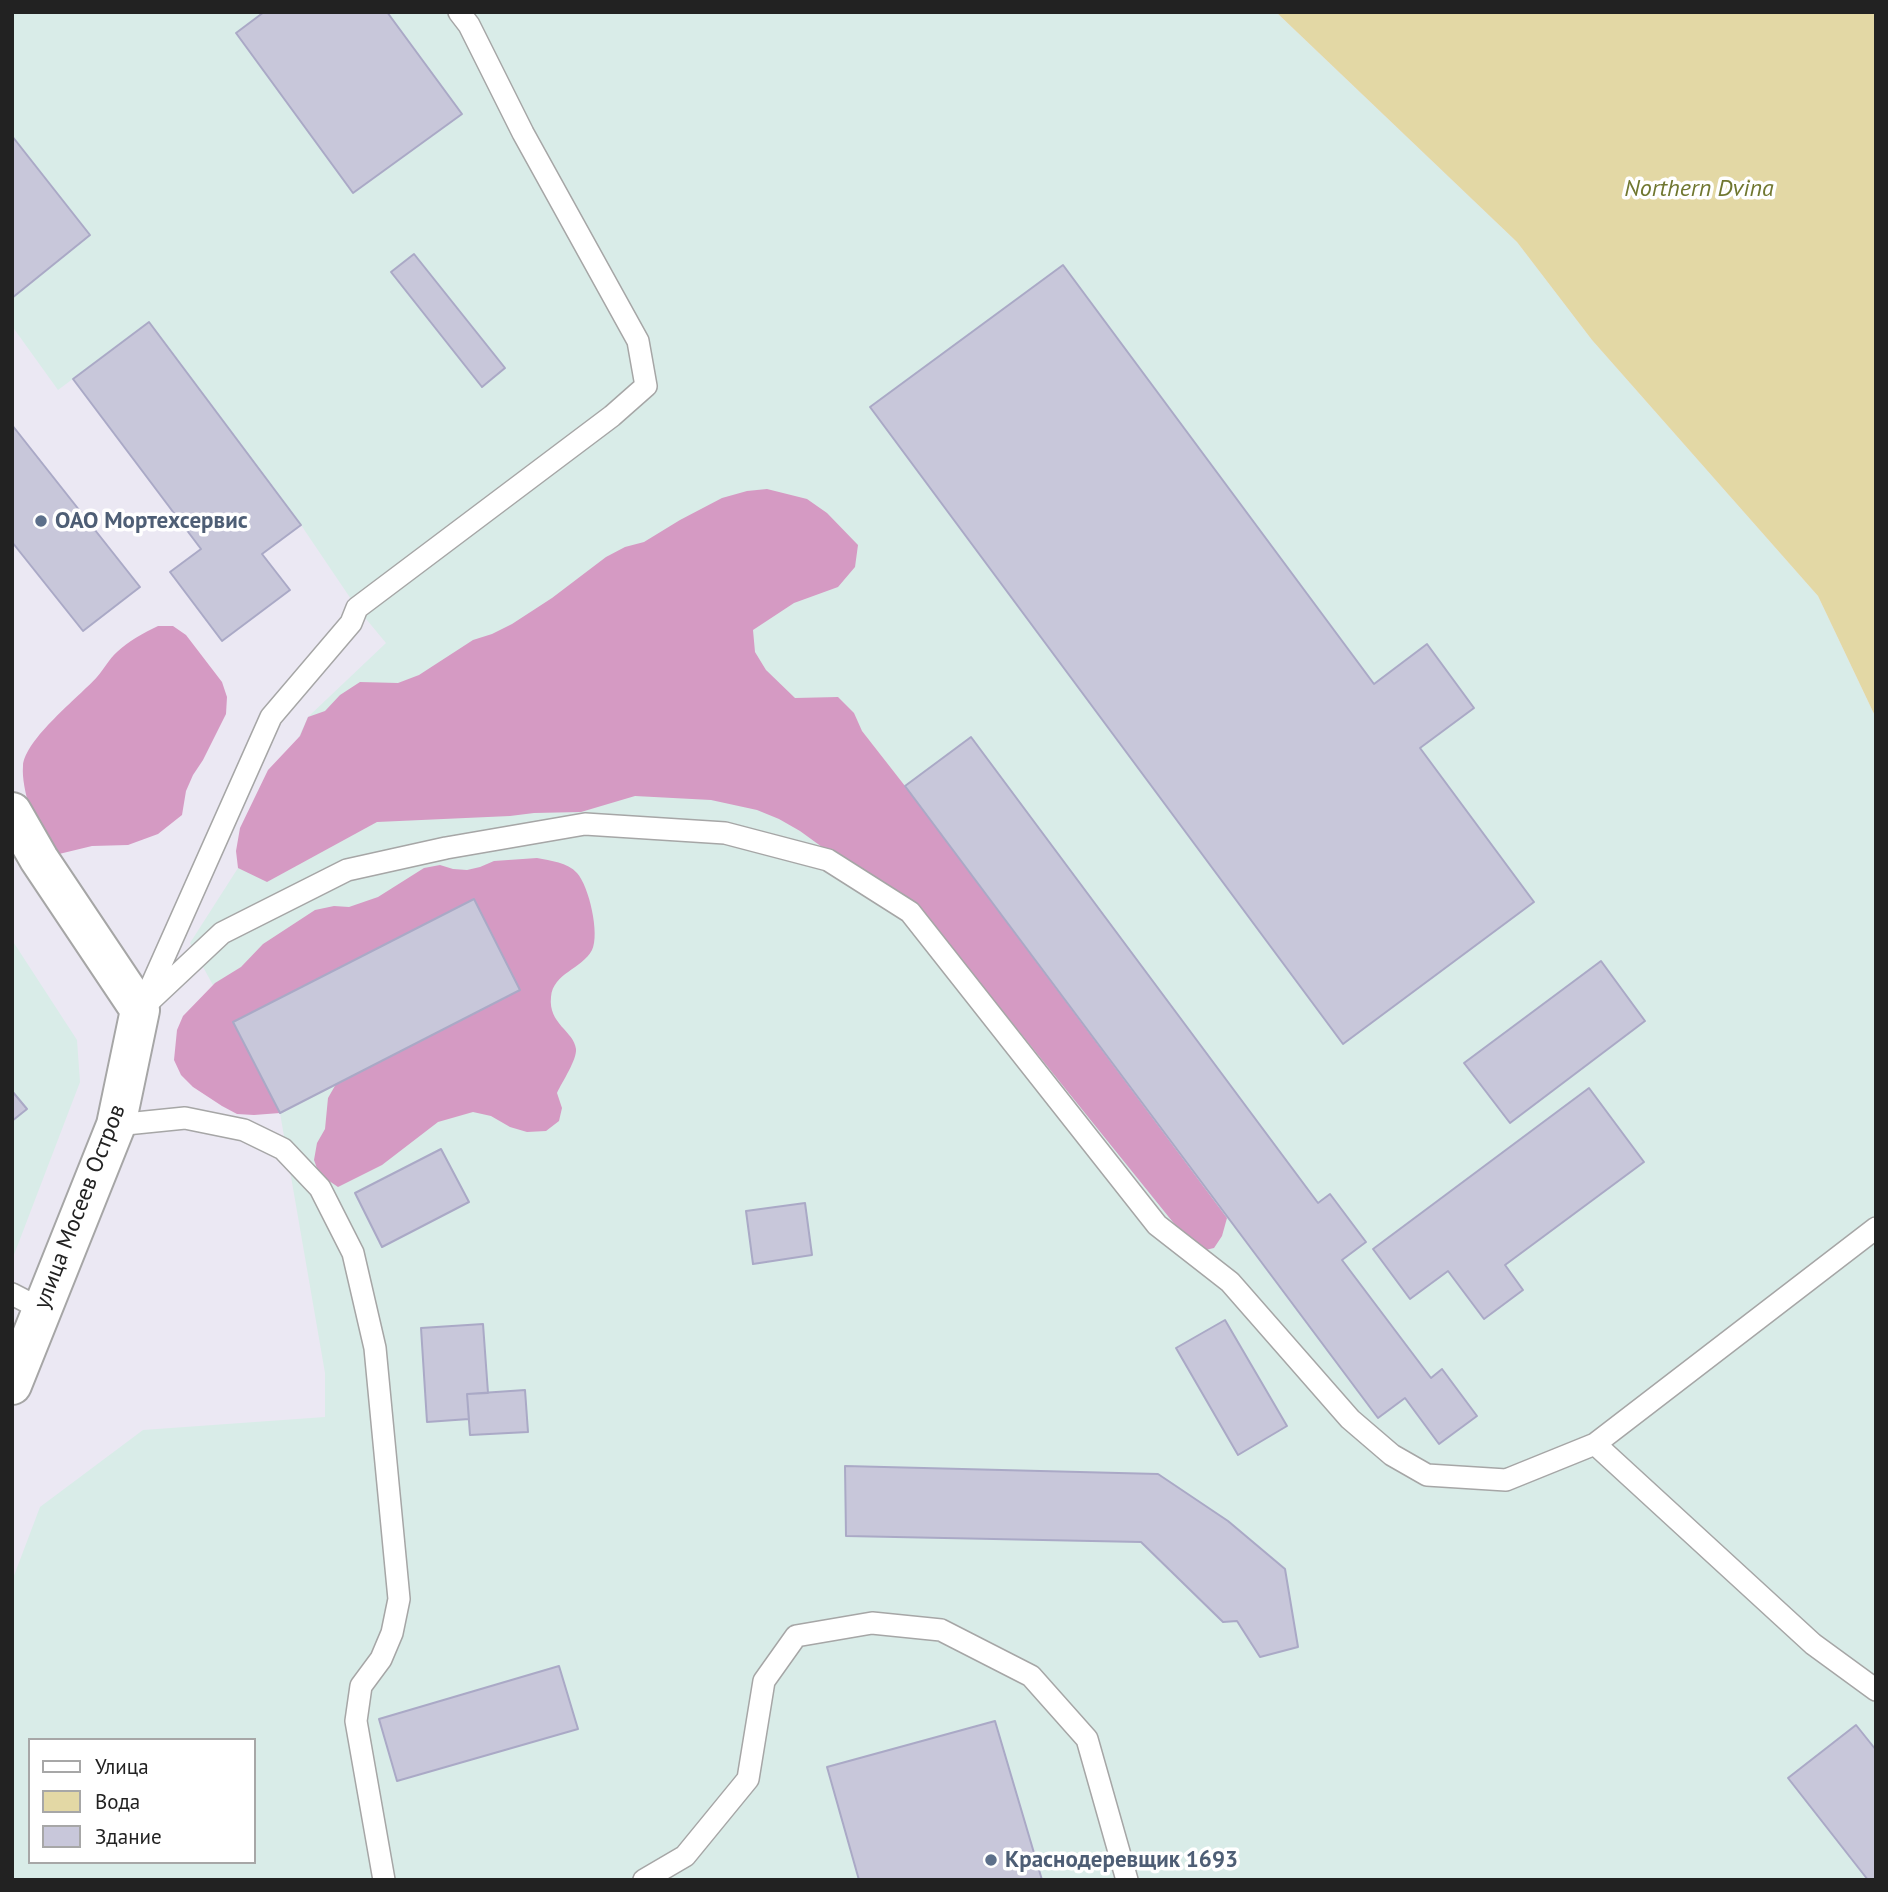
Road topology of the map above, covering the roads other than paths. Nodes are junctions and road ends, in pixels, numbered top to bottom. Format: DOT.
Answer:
graph roads {
  1 [pos="460,12"];
  2 [pos="12,811"];
  3 [pos="140,1010"];
  4 [pos="117,1125"];
  5 [pos="1876,1228"];
  6 [pos="27,1301"];
  7 [pos="12,1385"];
  8 [pos="1595,1444"];
  9 [pos="1876,1690"];
  10 [pos="384,1880"];
  11 [pos="644,1880"];
  12 [pos="1127,1880"];
  1 -- 3 [label="lane"];
  2 -- 3 [label="street"];
  3 -- 4 [label="street, улица Мосеев Остров"];
  3 -- 8 [label="lane"];
  4 -- 6 [label="street, улица Мосеев Остров"];
  4 -- 10 [label="lane"];
  5 -- 8 [label="lane"];
  6 -- 7 [label="street, улица Мосеев Остров"];
  8 -- 9 [label="lane"];
  11 -- 12 [label="lane"];
}
